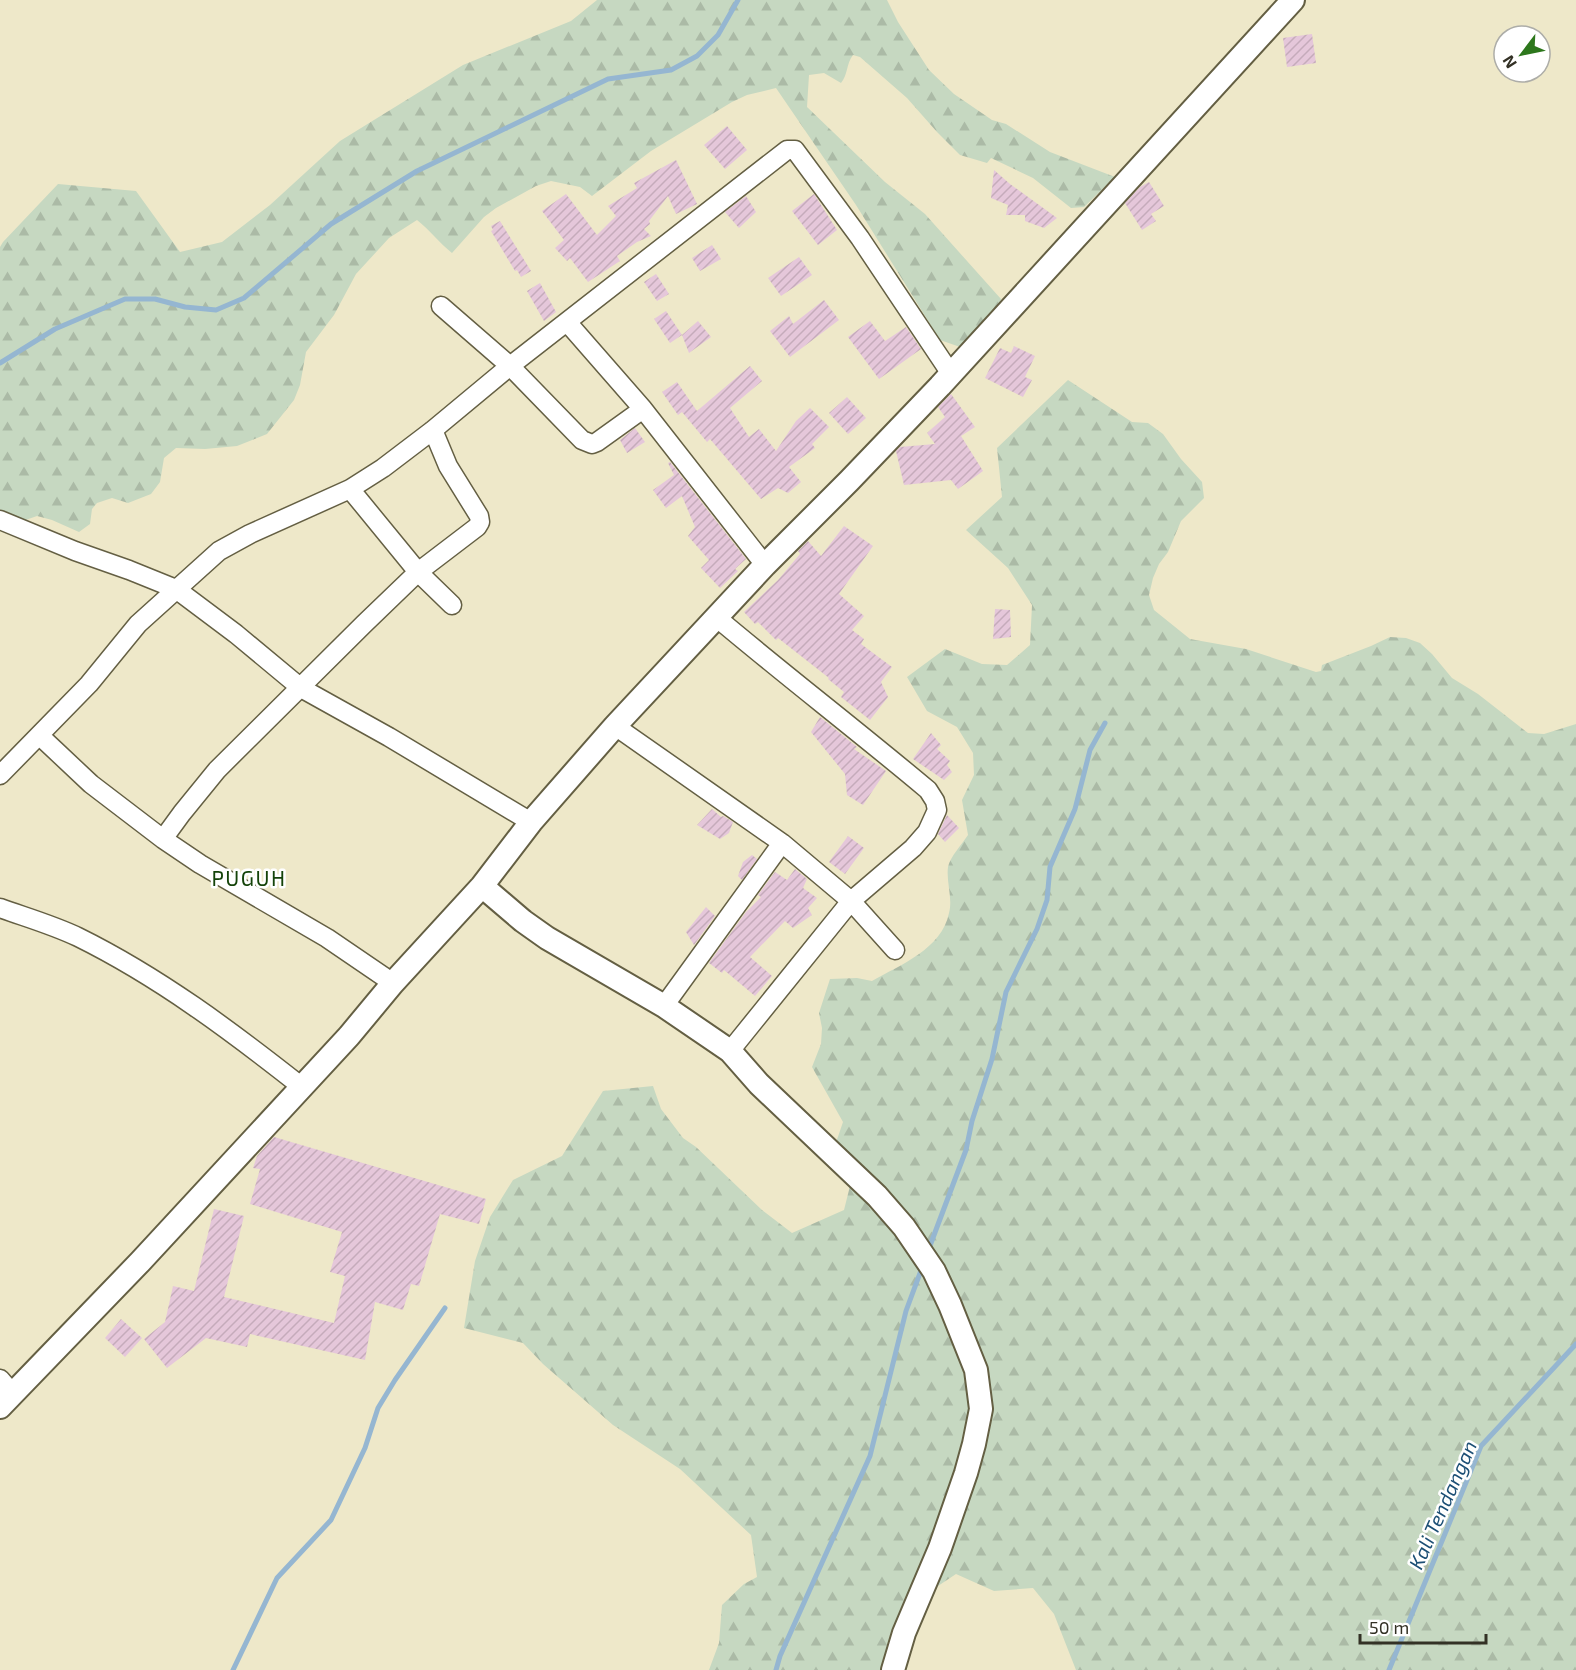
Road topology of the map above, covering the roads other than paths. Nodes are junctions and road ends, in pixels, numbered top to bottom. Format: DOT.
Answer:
graph roads {
  1 [pos="1293,0"];
  2 [pos="441,306"];
  3 [pos="567,322"];
  4 [pos="510,366"];
  5 [pos="951,374"];
  6 [pos="643,409"];
  7 [pos="433,430"];
  8 [pos="350,489"];
  9 [pos="0,520"];
  10 [pos="765,565"];
  11 [pos="418,572"];
  12 [pos="176,589"];
  13 [pos="452,605"];
  14 [pos="716,617"];
  15 [pos="301,688"];
  16 [pos="615,726"];
  17 [pos="40,736"];
  18 [pos="0,775"];
  19 [pos="531,822"];
  20 [pos="163,839"];
  21 [pos="782,843"];
  22 [pos="482,886"];
  23 [pos="851,901"];
  24 [pos="0,908"];
  25 [pos="895,950"];
  26 [pos="393,982"];
  27 [pos="664,1006"];
  28 [pos="730,1051"];
  29 [pos="302,1087"];
  30 [pos="4,1393"];
  31 [pos="893,1670"];
  1 -- 5 [label="street"];
  2 -- 4 [label="street"];
  3 -- 4 [label="street"];
  3 -- 5 [label="street"];
  3 -- 6 [label="street"];
  4 -- 6 [label="street"];
  4 -- 7 [label="street"];
  5 -- 10 [label="street"];
  6 -- 10 [label="street"];
  7 -- 8 [label="street"];
  7 -- 11 [label="street"];
  8 -- 11 [label="street"];
  8 -- 12 [label="street"];
  9 -- 12 [label="street"];
  10 -- 14 [label="street"];
  11 -- 13 [label="street"];
  11 -- 15 [label="street"];
  12 -- 15 [label="street"];
  12 -- 17 [label="street"];
  14 -- 16 [label="street"];
  14 -- 23 [label="street"];
  15 -- 19 [label="street"];
  15 -- 20 [label="street"];
  16 -- 19 [label="street"];
  16 -- 21 [label="street"];
  17 -- 18 [label="street"];
  17 -- 20 [label="street"];
  19 -- 22 [label="street"];
  20 -- 26 [label="street"];
  21 -- 23 [label="street"];
  21 -- 27 [label="street"];
  22 -- 26 [label="street"];
  22 -- 27 [label="street"];
  23 -- 25 [label="street"];
  23 -- 28 [label="street"];
  24 -- 29 [label="street"];
  26 -- 29 [label="street"];
  27 -- 28 [label="street"];
  28 -- 31 [label="street"];
  29 -- 30 [label="street"];
}
